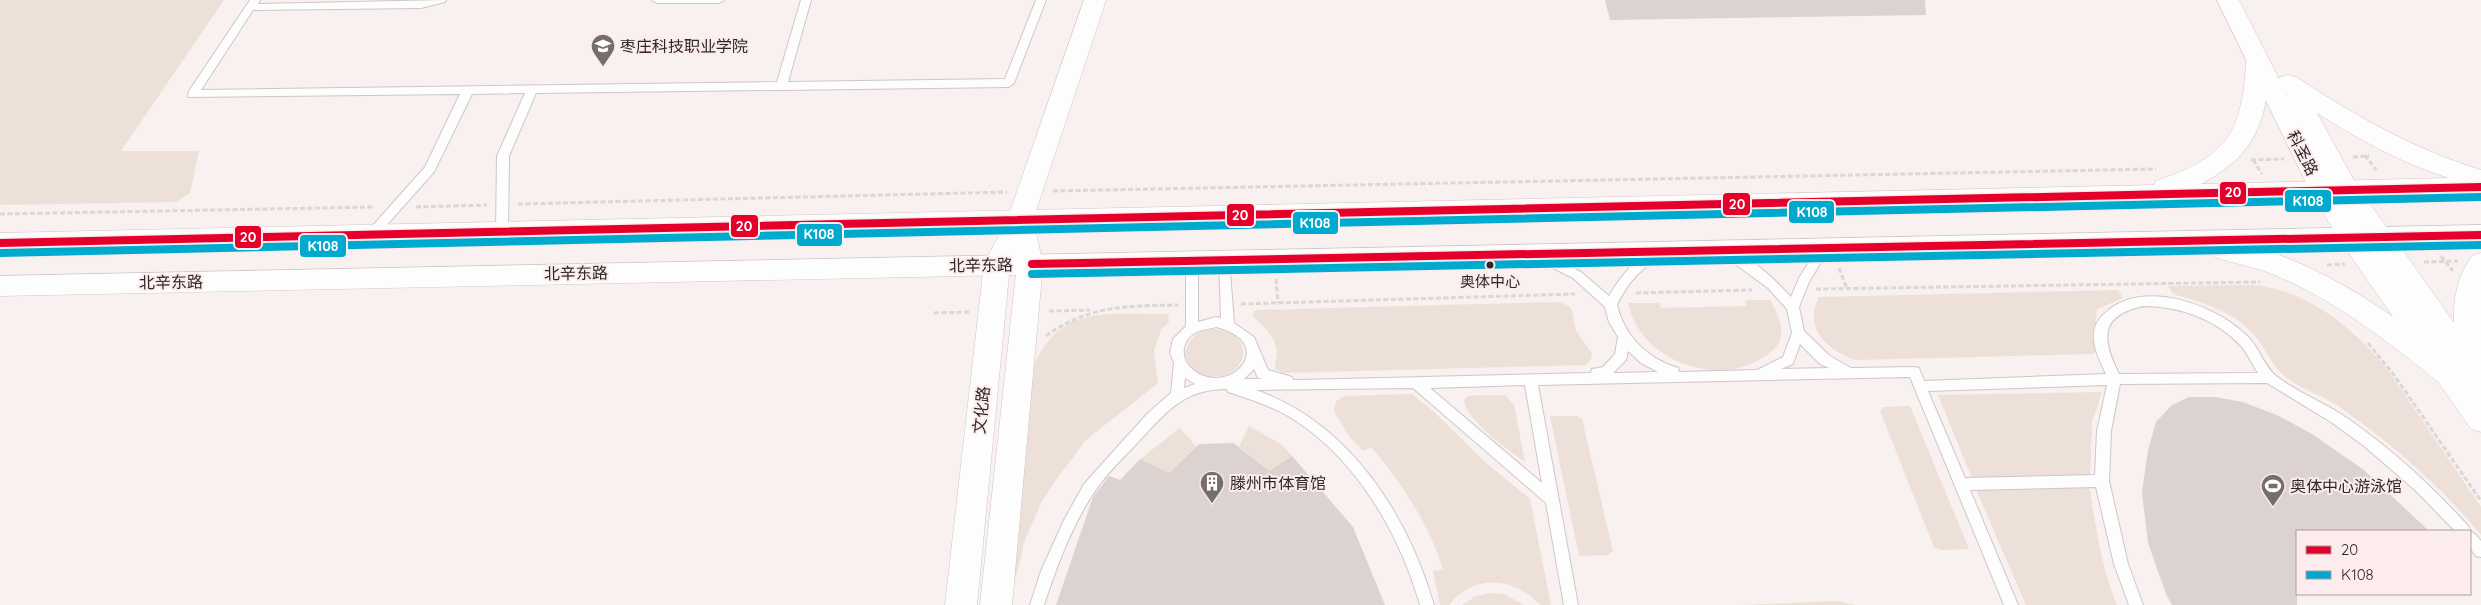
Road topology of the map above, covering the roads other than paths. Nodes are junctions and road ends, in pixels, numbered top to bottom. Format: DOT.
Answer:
graph roads {
  1 [pos="441,0"];
  2 [pos="657,0"];
  3 [pos="719,0"];
  4 [pos="806,0"];
  5 [pos="1041,0"];
  6 [pos="1095,0"];
  7 [pos="2228,0"];
  8 [pos="2246,0"];
  9 [pos="252,3"];
  10 [pos="2258,62"];
  11 [pos="2288,83"];
  12 [pos="782,86"];
  13 [pos="532,90"];
  14 [pos="467,92"];
  15 [pos="2481,179"];
  16 [pos="2481,187"];
  17 [pos="2334,190"];
  18 [pos="2149,194"];
  19 [pos="1020,220"];
  20 [pos="502,232"];
  21 [pos="372,234"];
  22 [pos="2481,235"];
  23 [pos="2365,238"];
  24 [pos="2181,242"];
  25 [pos="0,243"];
  26 [pos="1823,249"];
  27 [pos="1722,251"];
  28 [pos="1663,252"];
  29 [pos="1537,255"];
  30 [pos="1225,261"];
  31 [pos="1192,262"];
  32 [pos="997,264"];
  33 [pos="1030,264"];
  34 [pos="2481,264"];
  35 [pos="0,286"];
  36 [pos="1613,299"];
  37 [pos="1793,307"];
  38 [pos="1228,324"];
  39 [pos="1192,328"];
  40 [pos="1798,332"];
  41 [pos="1624,337"];
  42 [pos="1254,354"];
  43 [pos="1179,365"];
  44 [pos="1851,374"];
  45 [pos="1758,375"];
  46 [pos="1703,376"];
  47 [pos="2467,376"];
  48 [pos="1571,378"];
  49 [pos="2269,378"];
  50 [pos="2115,379"];
  51 [pos="1531,380"];
  52 [pos="1416,382"];
  53 [pos="1216,384"];
  54 [pos="1301,385"];
  55 [pos="1920,386"];
  56 [pos="1178,395"];
  57 [pos="2481,420"];
  58 [pos="2102,481"];
  59 [pos="1960,484"];
  60 [pos="1551,499"];
  61 [pos="2463,530"];
  62 [pos="2471,539"];
  63 [pos="2481,551"];
  64 [pos="961,605"];
  65 [pos="996,605"];
  66 [pos="1037,605"];
  67 [pos="1427,605"];
  68 [pos="1571,605"];
  69 [pos="2011,605"];
  70 [pos="2136,605"];
  1 -- 9 [label="lane"];
  2 -- 3 [label="lane"];
  4 -- 12 [label="lane"];
  5 -- 12 [label="lane"];
  6 -- 19 [label="main road, 文化路"];
  7 -- 10 [label="main road, 科圣路"];
  8 -- 11 [label="main road, 科圣路"];
  9 -- 14 [label="lane"];
  10 -- 17 [label="main road, 科圣路"];
  10 -- 18 [label="main road"];
  11 -- 15 [label="main road"];
  11 -- 17 [label="main road, 科圣路"];
  12 -- 13 [label="lane"];
  13 -- 14 [label="lane"];
  13 -- 20 [label="lane"];
  14 -- 21 [label="lane"];
  16 -- 17 [label="main road"];
  17 -- 18 [label="main road"];
  17 -- 23 [label="main road, 科圣路"];
  18 -- 19 [label="main road"];
  19 -- 20 [label="main road"];
  19 -- 32 [label="main road, 文化路"];
  19 -- 33 [label="main road, 文化路"];
  20 -- 21 [label="main road"];
  21 -- 25 [label="main road"];
  22 -- 23 [label="main road, 北辛东路"];
  23 -- 24 [label="main road, 北辛东路"];
  23 -- 47 [label="main road, 科圣路"];
  24 -- 26 [label="main road, 北辛东路"];
  24 -- 47 [label="main road"];
  26 -- 27 [label="main road, 北辛东路"];
  26 -- 37 [label="lane"];
  27 -- 28 [label="main road, 北辛东路"];
  27 -- 37 [label="lane"];
  28 -- 29 [label="main road, 北辛东路"];
  28 -- 36 [label="lane"];
  29 -- 30 [label="main road, 北辛东路"];
  29 -- 36 [label="lane"];
  30 -- 31 [label="main road, 北辛东路"];
  30 -- 38 [label="lane"];
  31 -- 33 [label="main road, 北辛东路"];
  31 -- 39 [label="lane"];
  32 -- 33 [label="main road, 北辛东路"];
  32 -- 35 [label="main road, 北辛东路"];
  32 -- 64 [label="main road, 文化路"];
  33 -- 65 [label="main road, 文化路"];
  34 -- 47 [label="main road"];
  36 -- 41 [label="lane"];
  37 -- 40 [label="lane"];
  38 -- 39 [label="lane"];
  38 -- 42 [label="lane"];
  39 -- 43 [label="lane"];
  40 -- 44 [label="lane"];
  40 -- 45 [label="lane"];
  41 -- 46 [label="lane"];
  41 -- 48 [label="lane"];
  42 -- 53 [label="lane"];
  42 -- 54 [label="lane"];
  43 -- 53 [label="lane"];
  43 -- 56 [label="lane"];
  44 -- 45 [label="lane"];
  44 -- 55 [label="lane"];
  45 -- 46 [label="lane"];
  46 -- 48 [label="lane"];
  47 -- 57 [label="main road, 科圣路"];
  48 -- 51 [label="lane"];
  49 -- 50 [label="lane"];
  49 -- 50 [label="lane"];
  49 -- 61 [label="lane"];
  50 -- 55 [label="lane"];
  50 -- 58 [label="lane"];
  51 -- 52 [label="lane"];
  51 -- 60 [label="lane"];
  52 -- 54 [label="lane"];
  52 -- 60 [label="lane"];
  53 -- 54 [label="lane"];
  53 -- 56 [label="lane"];
  53 -- 67 [label="lane"];
  55 -- 59 [label="lane"];
  56 -- 66 [label="lane"];
  58 -- 59 [label="lane"];
  58 -- 70 [label="lane"];
  59 -- 69 [label="lane"];
  60 -- 68 [label="lane"];
  62 -- 63 [label="lane"];
}
